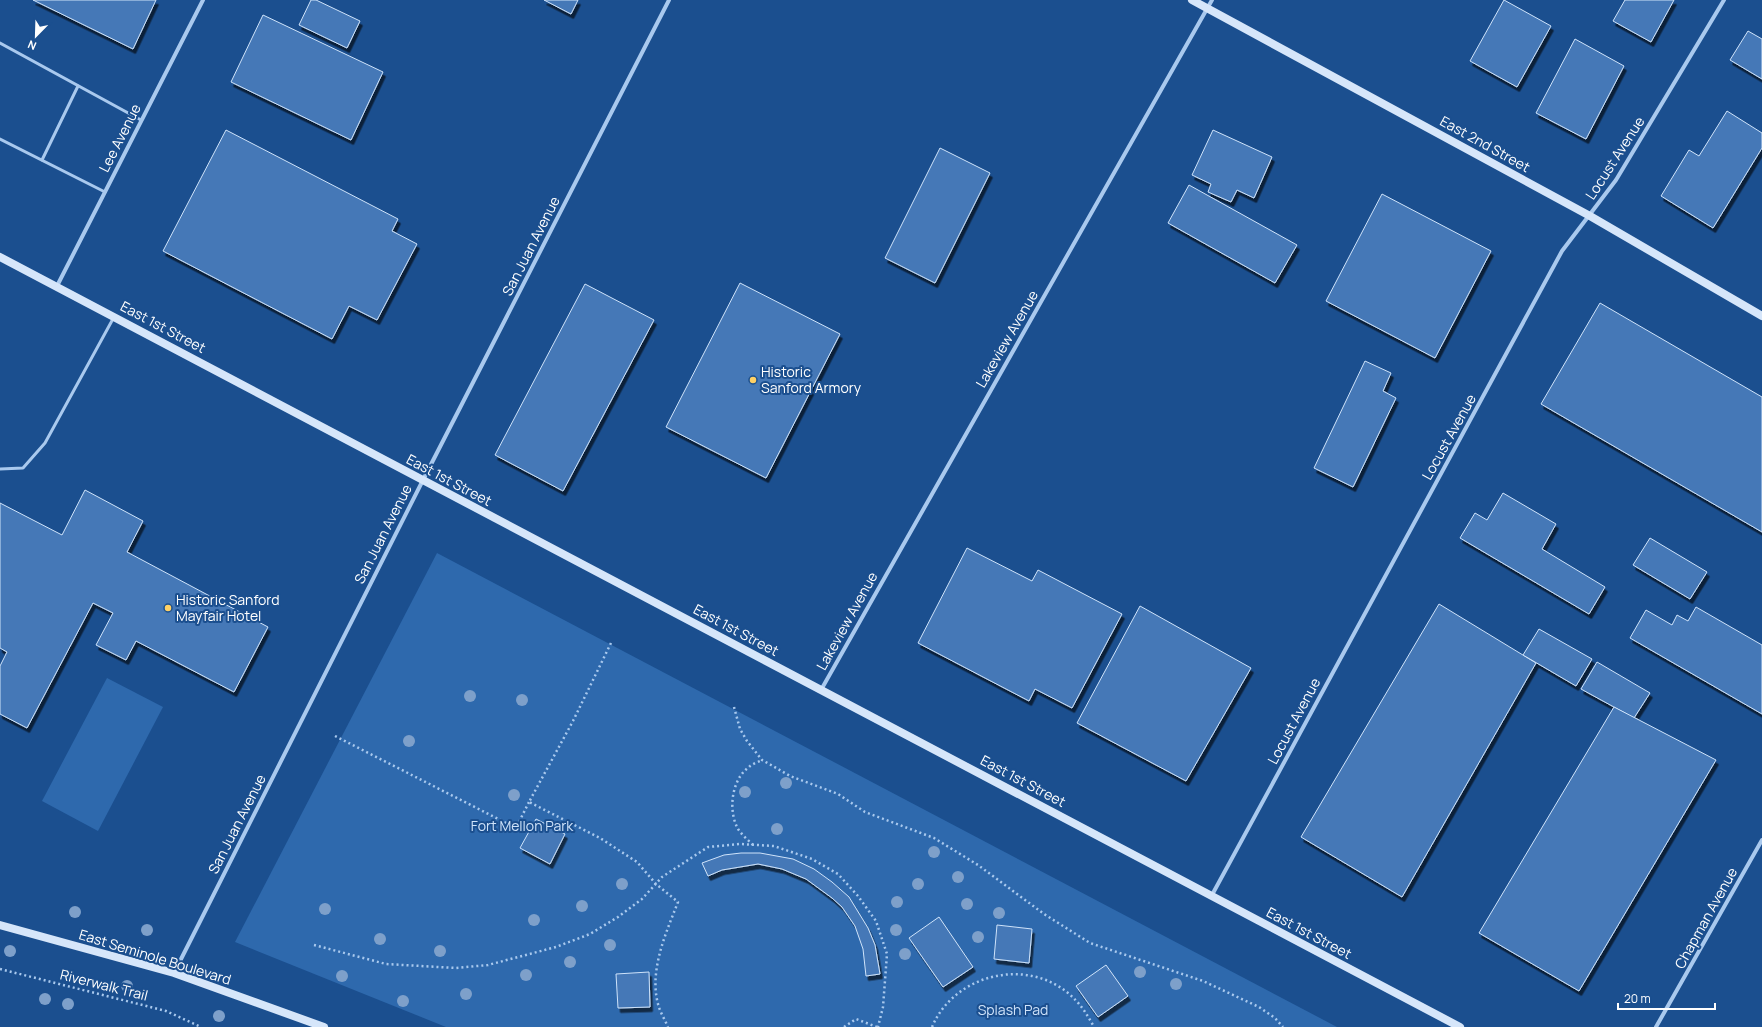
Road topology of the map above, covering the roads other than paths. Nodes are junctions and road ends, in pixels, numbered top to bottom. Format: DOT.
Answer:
graph roads {
  1 [pos="203,0"];
  2 [pos="669,0"];
  3 [pos="1192,0"];
  4 [pos="1212,0"];
  5 [pos="1724,0"];
  6 [pos="1208,8"];
  7 [pos="0,43"];
  8 [pos="78,86"];
  9 [pos="142,120"];
  10 [pos="0,139"];
  11 [pos="42,160"];
  12 [pos="105,192"];
  13 [pos="1590,216"];
  14 [pos="0,257"];
  15 [pos="57,286"];
  16 [pos="1762,316"];
  17 [pos="114,317"];
  18 [pos="0,469"];
  19 [pos="423,480"];
  20 [pos="821,690"];
  21 [pos="1762,840"];
  22 [pos="1212,895"];
  23 [pos="0,925"];
  24 [pos="174,973"];
  25 [pos="324,1027"];
  26 [pos="1460,1027"];
  27 [pos="1656,1027"];
  1 -- 9 [label="street, Lee Avenue"];
  2 -- 19 [label="street, San Juan Avenue"];
  3 -- 6 [label="street, East 2nd Street"];
  4 -- 6 [label="street, Lakeview Avenue"];
  5 -- 13 [label="street, Locust Avenue"];
  6 -- 13 [label="street, East 2nd Street"];
  6 -- 20 [label="street, Lakeview Avenue"];
  7 -- 8 [label="lane"];
  8 -- 9 [label="lane"];
  8 -- 11 [label="lane"];
  9 -- 12 [label="street, Lee Avenue"];
  10 -- 11 [label="lane"];
  11 -- 12 [label="lane"];
  12 -- 15 [label="street, Lee Avenue"];
  13 -- 16 [label="street, East 2nd Street"];
  13 -- 22 [label="street, Locust Avenue"];
  14 -- 15 [label="street, East 1st Street"];
  15 -- 17 [label="street, East 1st Street"];
  17 -- 18 [label="lane"];
  17 -- 19 [label="street, East 1st Street"];
  19 -- 20 [label="street, East 1st Street"];
  19 -- 24 [label="street, San Juan Avenue"];
  20 -- 22 [label="street, East 1st Street"];
  21 -- 27 [label="street, Chapman Avenue"];
  22 -- 26 [label="street, East 1st Street"];
  23 -- 24 [label="street, East Seminole Boulevard"];
  24 -- 25 [label="street, East Seminole Boulevard"];
}
